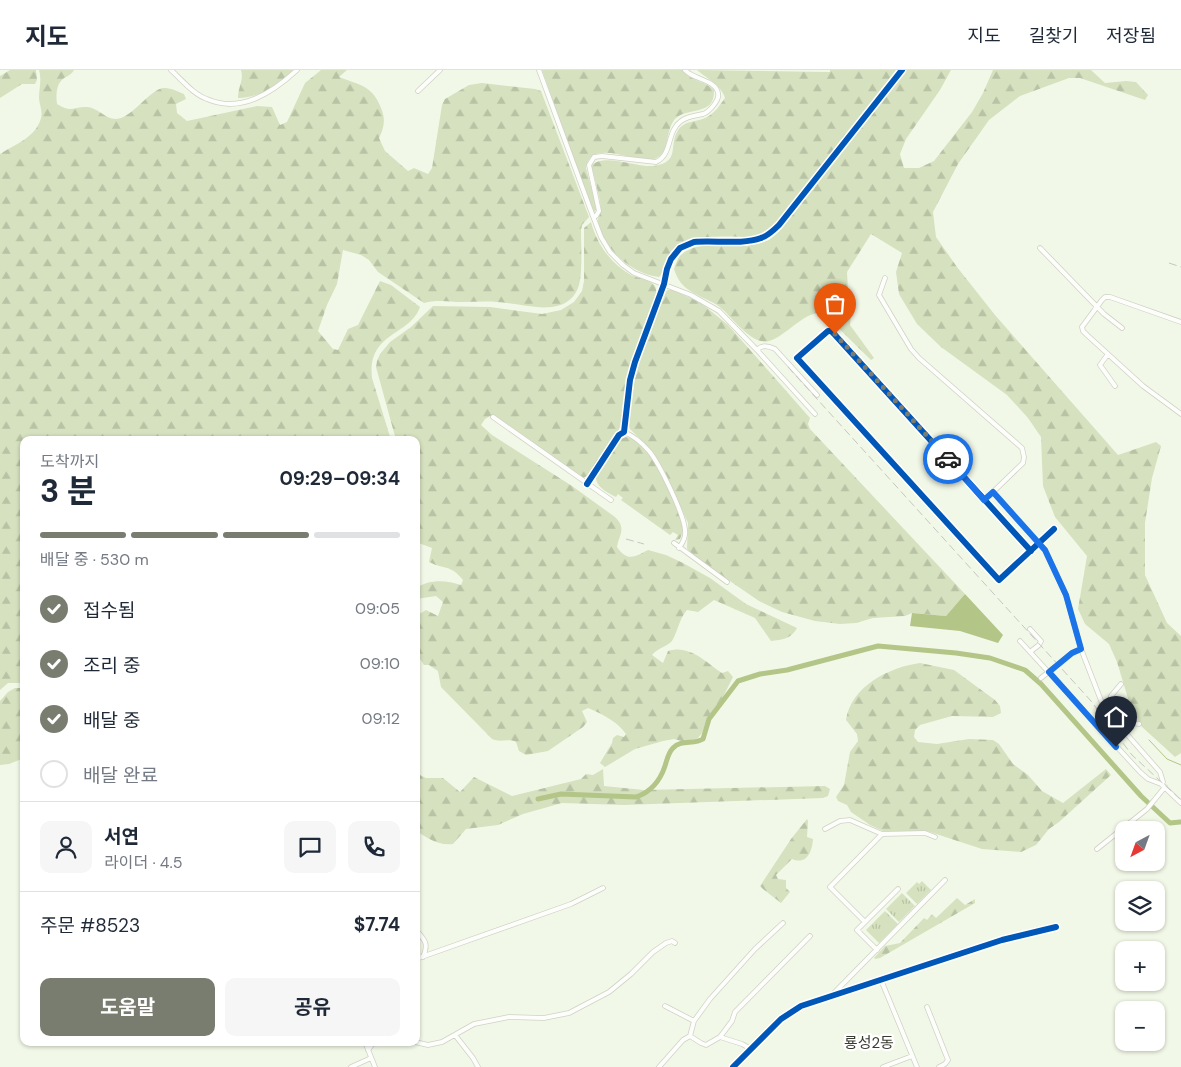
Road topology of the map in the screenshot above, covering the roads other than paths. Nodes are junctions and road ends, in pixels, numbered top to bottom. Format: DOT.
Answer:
graph roads {
  1 [pos="171,70"];
  2 [pos="297,70"];
  3 [pos="440,70"];
  4 [pos="539,70"];
  5 [pos="685,70"];
  6 [pos="902,70"];
  7 [pos="418,90"];
  8 [pos="596,216"];
  9 [pos="1040,248"];
  10 [pos="885,278"];
  11 [pos="664,284"];
  12 [pos="1097,307"];
  13 [pos="1181,322"];
  14 [pos="1122,328"];
  15 [pos="757,350"];
  16 [pos="1108,354"];
  17 [pos="1115,386"];
  18 [pos="817,395"];
  19 [pos="815,414"];
  20 [pos="1181,414"];
  21 [pos="493,417"];
  22 [pos="624,432"];
  23 [pos="587,484"];
  24 [pos="993,492"];
  25 [pos="611,500"];
  26 [pos="984,500"];
  27 [pos="1016,517"];
  28 [pos="1007,525"];
  29 [pos="1054,529"];
  30 [pos="1040,542"];
  31 [pos="674,543"];
  32 [pos="679,548"];
  33 [pos="1031,551"];
  34 [pos="727,582"];
  35 [pos="1030,629"];
  36 [pos="1020,641"];
  37 [pos="1081,649"];
  38 [pos="1030,652"];
  39 [pos="1049,672"];
  40 [pos="1041,678"];
  41 [pos="1121,684"];
  42 [pos="1111,700"];
  43 [pos="1103,704"];
  44 [pos="1139,724"];
  45 [pos="1163,786"];
  46 [pos="1181,803"];
  47 [pos="825,829"];
  48 [pos="882,834"];
  49 [pos="935,836"];
  50 [pos="1097,849"];
  51 [pos="945,880"];
  52 [pos="603,888"];
  53 [pos="898,889"];
  54 [pos="865,922"];
  55 [pos="783,923"];
  56 [pos="1056,927"];
  57 [pos="420,935"];
  58 [pos="810,936"];
  59 [pos="675,943"];
  60 [pos="877,950"];
  61 [pos="423,957"];
  62 [pos="420,958"];
  63 [pos="881,980"];
  64 [pos="832,996"];
  65 [pos="665,1006"];
  66 [pos="927,1007"];
  67 [pos="694,1021"];
  68 [pos="455,1035"];
  69 [pos="690,1036"];
  70 [pos="720,1037"];
  71 [pos="420,1044"];
  72 [pos="366,1046"];
  73 [pos="371,1046"];
  74 [pos="750,1049"];
  75 [pos="368,1050"];
  76 [pos="912,1056"];
  77 [pos="371,1058"];
  78 [pos="351,1067"];
  79 [pos="375,1067"];
  80 [pos="478,1067"];
  81 [pos="660,1067"];
  82 [pos="733,1067"];
  83 [pos="884,1067"];
  84 [pos="917,1067"];
  85 [pos="939,1067"];
  1 -- 2 [label="street"];
  3 -- 7 [label="street"];
  4 -- 11 [label="street"];
  5 -- 8 [label="street"];
  6 -- 11 [label="street"];
  9 -- 12 [label="street"];
  10 -- 24 [label="street"];
  11 -- 15 [label="street"];
  11 -- 22 [label="street"];
  12 -- 13 [label="street"];
  12 -- 14 [label="street"];
  12 -- 16 [label="street"];
  15 -- 18 [label="street"];
  15 -- 19 [label="street"];
  16 -- 17 [label="street"];
  16 -- 20 [label="street"];
  21 -- 23 [label="street"];
  22 -- 23 [label="street"];
  22 -- 32 [label="street"];
  23 -- 25 [label="street"];
  24 -- 26 [label="street"];
  24 -- 27 [label="street"];
  26 -- 28 [label="street"];
  26 -- 33 [label="street"];
  27 -- 28 [label="street"];
  27 -- 30 [label="street"];
  28 -- 33 [label="street"];
  29 -- 30 [label="street"];
  30 -- 33 [label="street"];
  30 -- 37 [label="street"];
  31 -- 32 [label="street"];
  32 -- 34 [label="street"];
  35 -- 38 [label="street"];
  36 -- 38 [label="street"];
  37 -- 39 [label="street"];
  37 -- 43 [label="street"];
  38 -- 39 [label="street"];
  39 -- 40 [label="street"];
  39 -- 45 [label="street"];
  41 -- 42 [label="street"];
  42 -- 43 [label="street"];
  42 -- 44 [label="street"];
  43 -- 45 [label="street"];
  45 -- 46 [label="street"];
  45 -- 50 [label="street"];
  47 -- 48 [label="street"];
  48 -- 49 [label="street"];
  48 -- 54 [label="street"];
  51 -- 60 [label="street"];
  52 -- 61 [label="street"];
  53 -- 54 [label="street"];
  54 -- 60 [label="street"];
  55 -- 67 [label="street"];
  56 -- 63 [label="street"];
  57 -- 61 [label="street"];
  58 -- 70 [label="street"];
  59 -- 68 [label="street"];
  60 -- 64 [label="street"];
  61 -- 62 [label="street"];
  63 -- 64 [label="street"];
  63 -- 76 [label="street"];
  64 -- 74 [label="street"];
  65 -- 67 [label="street"];
  66 -- 85 [label="street"];
  67 -- 69 [label="street"];
  68 -- 71 [label="street"];
  68 -- 80 [label="street"];
  69 -- 70 [label="street"];
  69 -- 81 [label="street"];
  70 -- 74 [label="street"];
  72 -- 75 [label="street"];
  73 -- 75 [label="street"];
  74 -- 82 [label="street"];
  75 -- 77 [label="street"];
  76 -- 83 [label="street"];
  76 -- 84 [label="street"];
  77 -- 78 [label="street"];
  77 -- 79 [label="street"];
}
